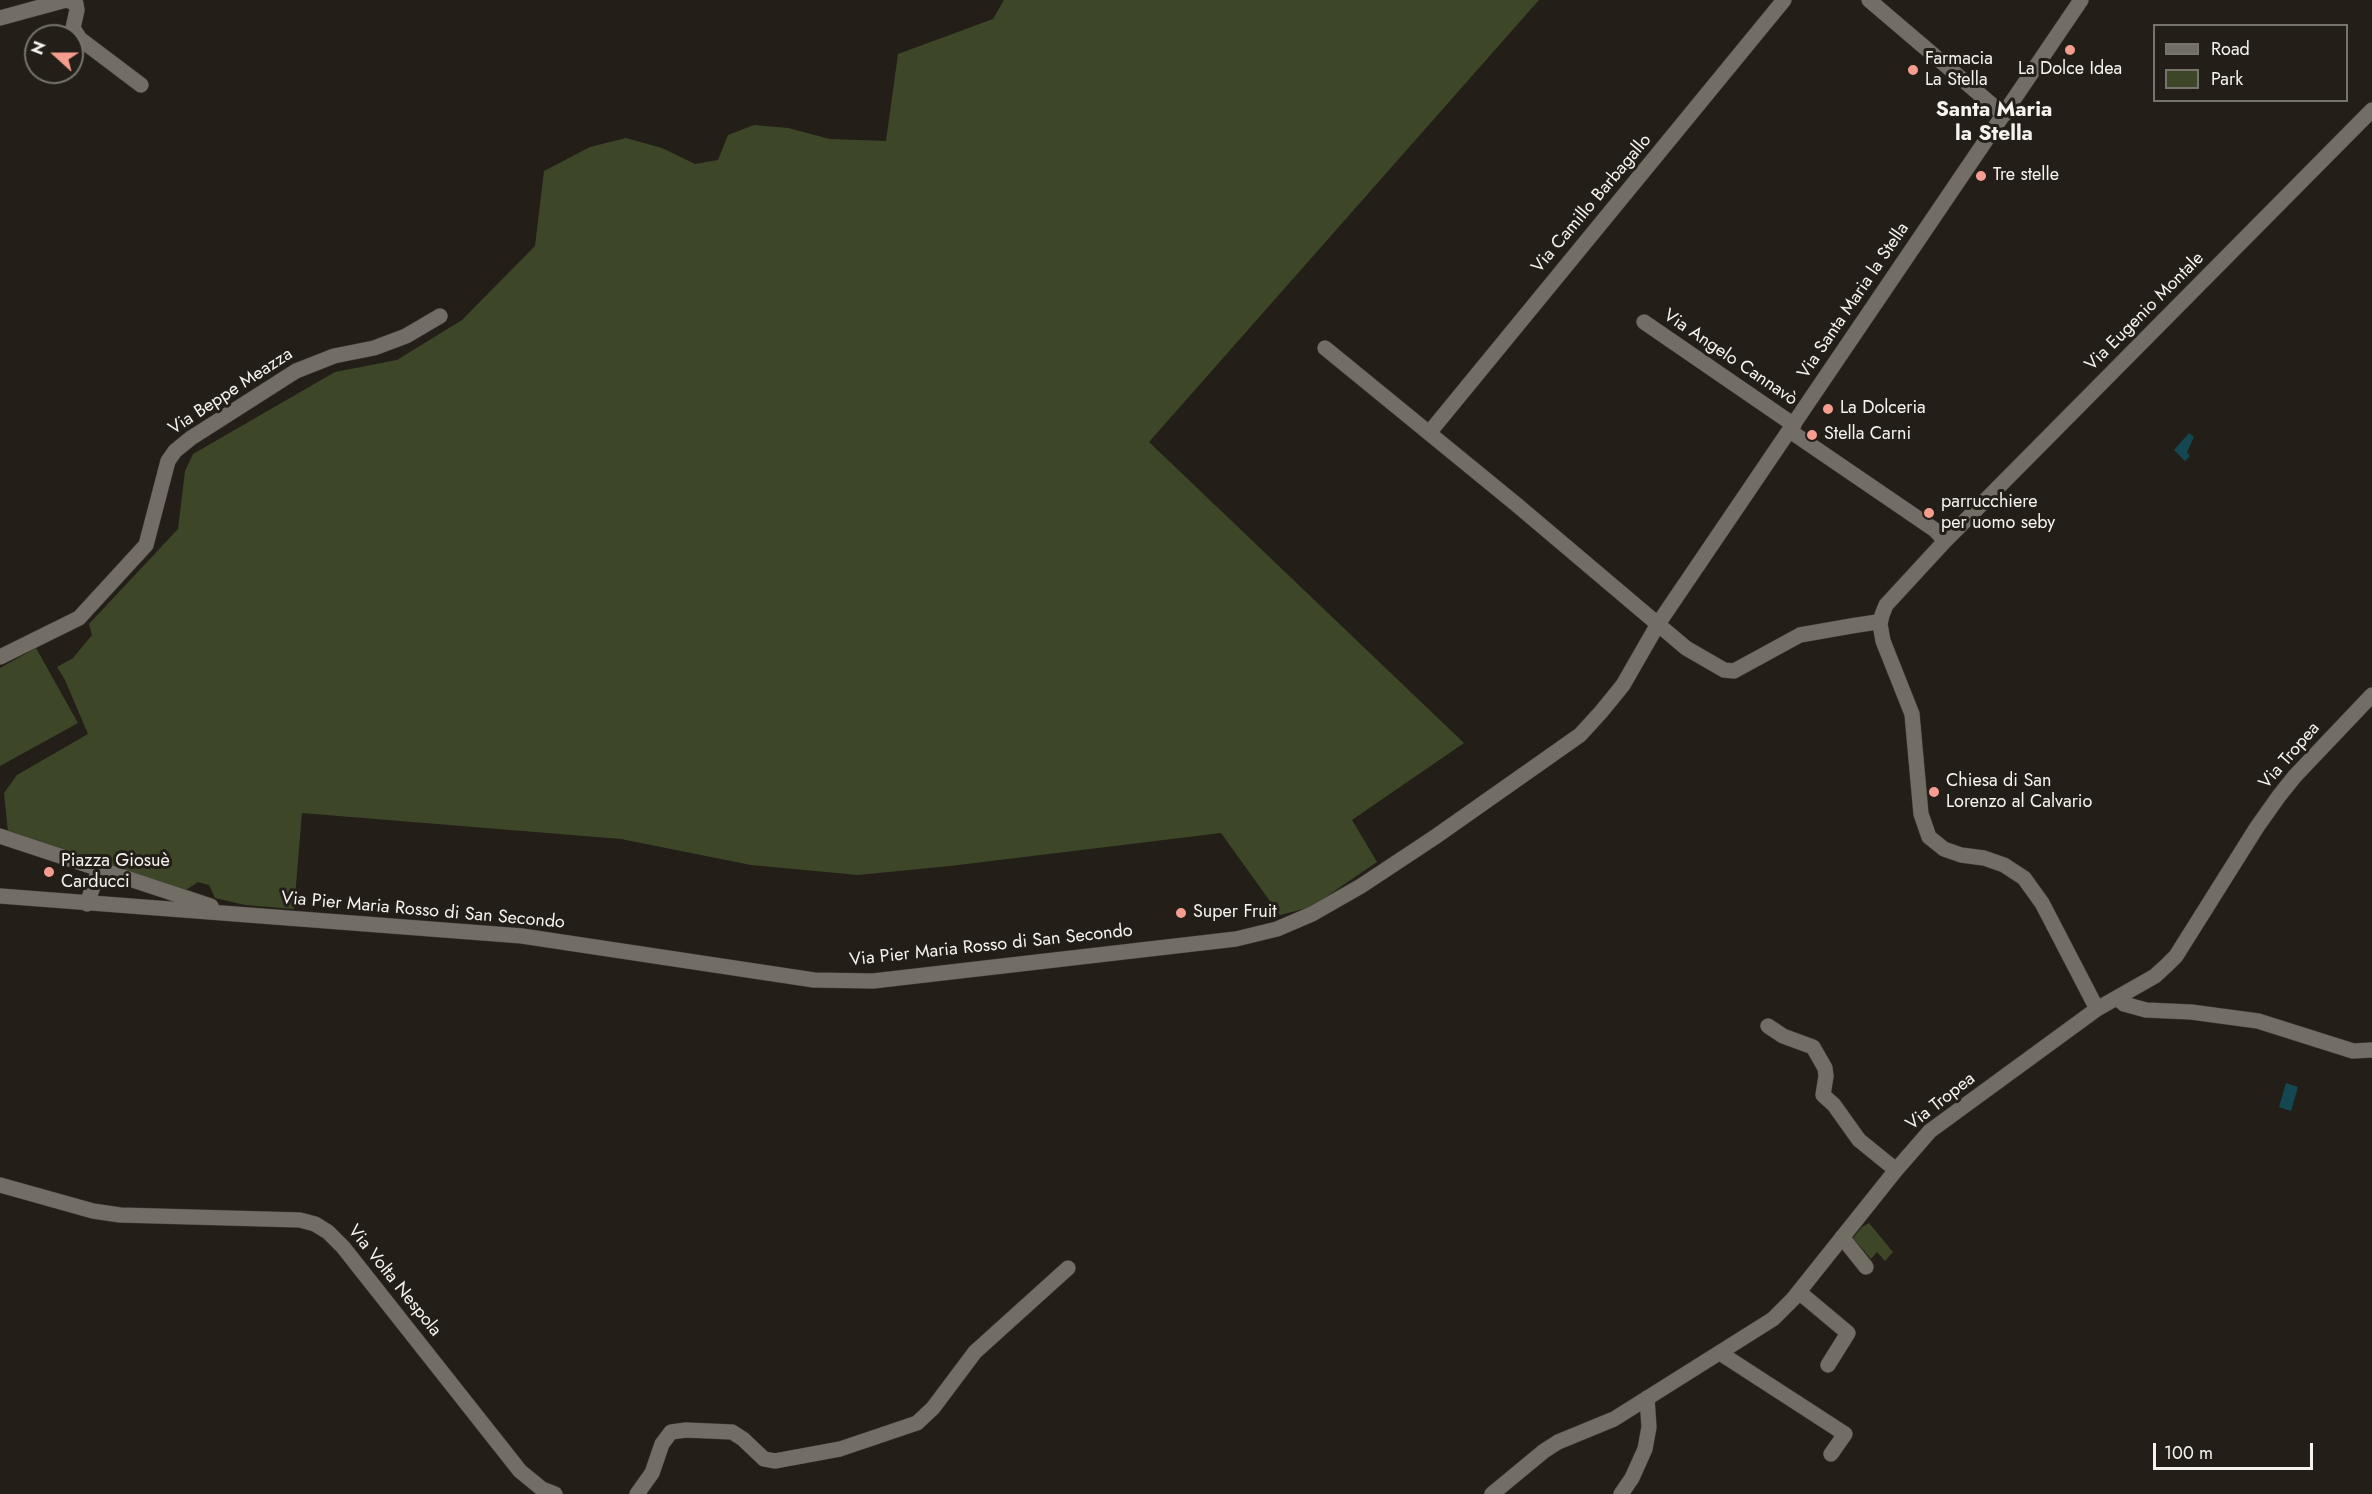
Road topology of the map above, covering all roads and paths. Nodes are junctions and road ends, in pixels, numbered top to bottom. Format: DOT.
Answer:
graph roads {
  1 [pos="67,0"];
  2 [pos="1784,0"];
  3 [pos="1869,0"];
  4 [pos="2081,0"];
  5 [pos="0,18"];
  6 [pos="141,85"];
  7 [pos="2372,111"];
  8 [pos="2004,115"];
  9 [pos="440,316"];
  10 [pos="1644,322"];
  11 [pos="1325,348"];
  12 [pos="1792,428"];
  13 [pos="1429,433"];
  14 [pos="1945,541"];
  15 [pos="1659,624"];
  16 [pos="1875,624"];
  17 [pos="0,657"];
  18 [pos="2372,695"];
  19 [pos="0,836"];
  20 [pos="99,869"];
  21 [pos="0,896"];
  22 [pos="87,904"];
  23 [pos="273,918"];
  24 [pos="2117,998"];
  25 [pos="2097,1010"];
  26 [pos="1768,1026"];
  27 [pos="2372,1050"];
  28 [pos="1896,1170"];
  29 [pos="0,1185"];
  30 [pos="1842,1237"];
  31 [pos="1866,1267"];
  32 [pos="1068,1268"];
  33 [pos="1798,1292"];
  34 [pos="1720,1353"];
  35 [pos="1828,1365"];
  36 [pos="1647,1398"];
  37 [pos="1831,1454"];
  38 [pos="555,1494"];
  39 [pos="637,1494"];
  40 [pos="1492,1494"];
  41 [pos="1621,1494"];
  1 -- 5 [label="street"];
  1 -- 6 [label="street"];
  2 -- 13 [label="street, Via Camillo Barbagallo"];
  3 -- 8 [label="street"];
  4 -- 8 [label="street, Via Santa Maria la Stella"];
  7 -- 14 [label="street, Via Eugenio Montale"];
  8 -- 12 [label="street, Via Santa Maria la Stella"];
  9 -- 17 [label="street, Via Beppe Meazza"];
  10 -- 12 [label="street, Via Angelo Cannavò"];
  11 -- 13 [label="street"];
  12 -- 14 [label="street, Via Angelo Cannavò"];
  12 -- 15 [label="street, Via Santa Maria la Stella"];
  13 -- 15 [label="street"];
  14 -- 16 [label="street, Via Eugenio Montale"];
  15 -- 16 [label="street"];
  15 -- 23 [label="street, Via Pier Maria Rosso di San Secondo"];
  16 -- 25 [label="street"];
  18 -- 24 [label="street, Via Tropea"];
  19 -- 20 [label="street"];
  20 -- 22 [label="street"];
  20 -- 23 [label="street"];
  21 -- 22 [label="street, Via Pier Maria Rosso di San Secondo"];
  22 -- 23 [label="street, Via Pier Maria Rosso di San Secondo"];
  24 -- 25 [label="street, Via Tropea"];
  24 -- 27 [label="street"];
  25 -- 28 [label="street, Via Tropea"];
  26 -- 28 [label="street"];
  28 -- 30 [label="street, Via Tropea"];
  29 -- 38 [label="street, Via Volta Nespola"];
  30 -- 31 [label="street"];
  30 -- 33 [label="street, Via Tropea"];
  32 -- 39 [label="street"];
  33 -- 34 [label="street, Via Tropea"];
  33 -- 35 [label="street"];
  34 -- 36 [label="street, Via Tropea"];
  34 -- 37 [label="street"];
  36 -- 40 [label="street, Via Tropea"];
  36 -- 41 [label="street"];
}
